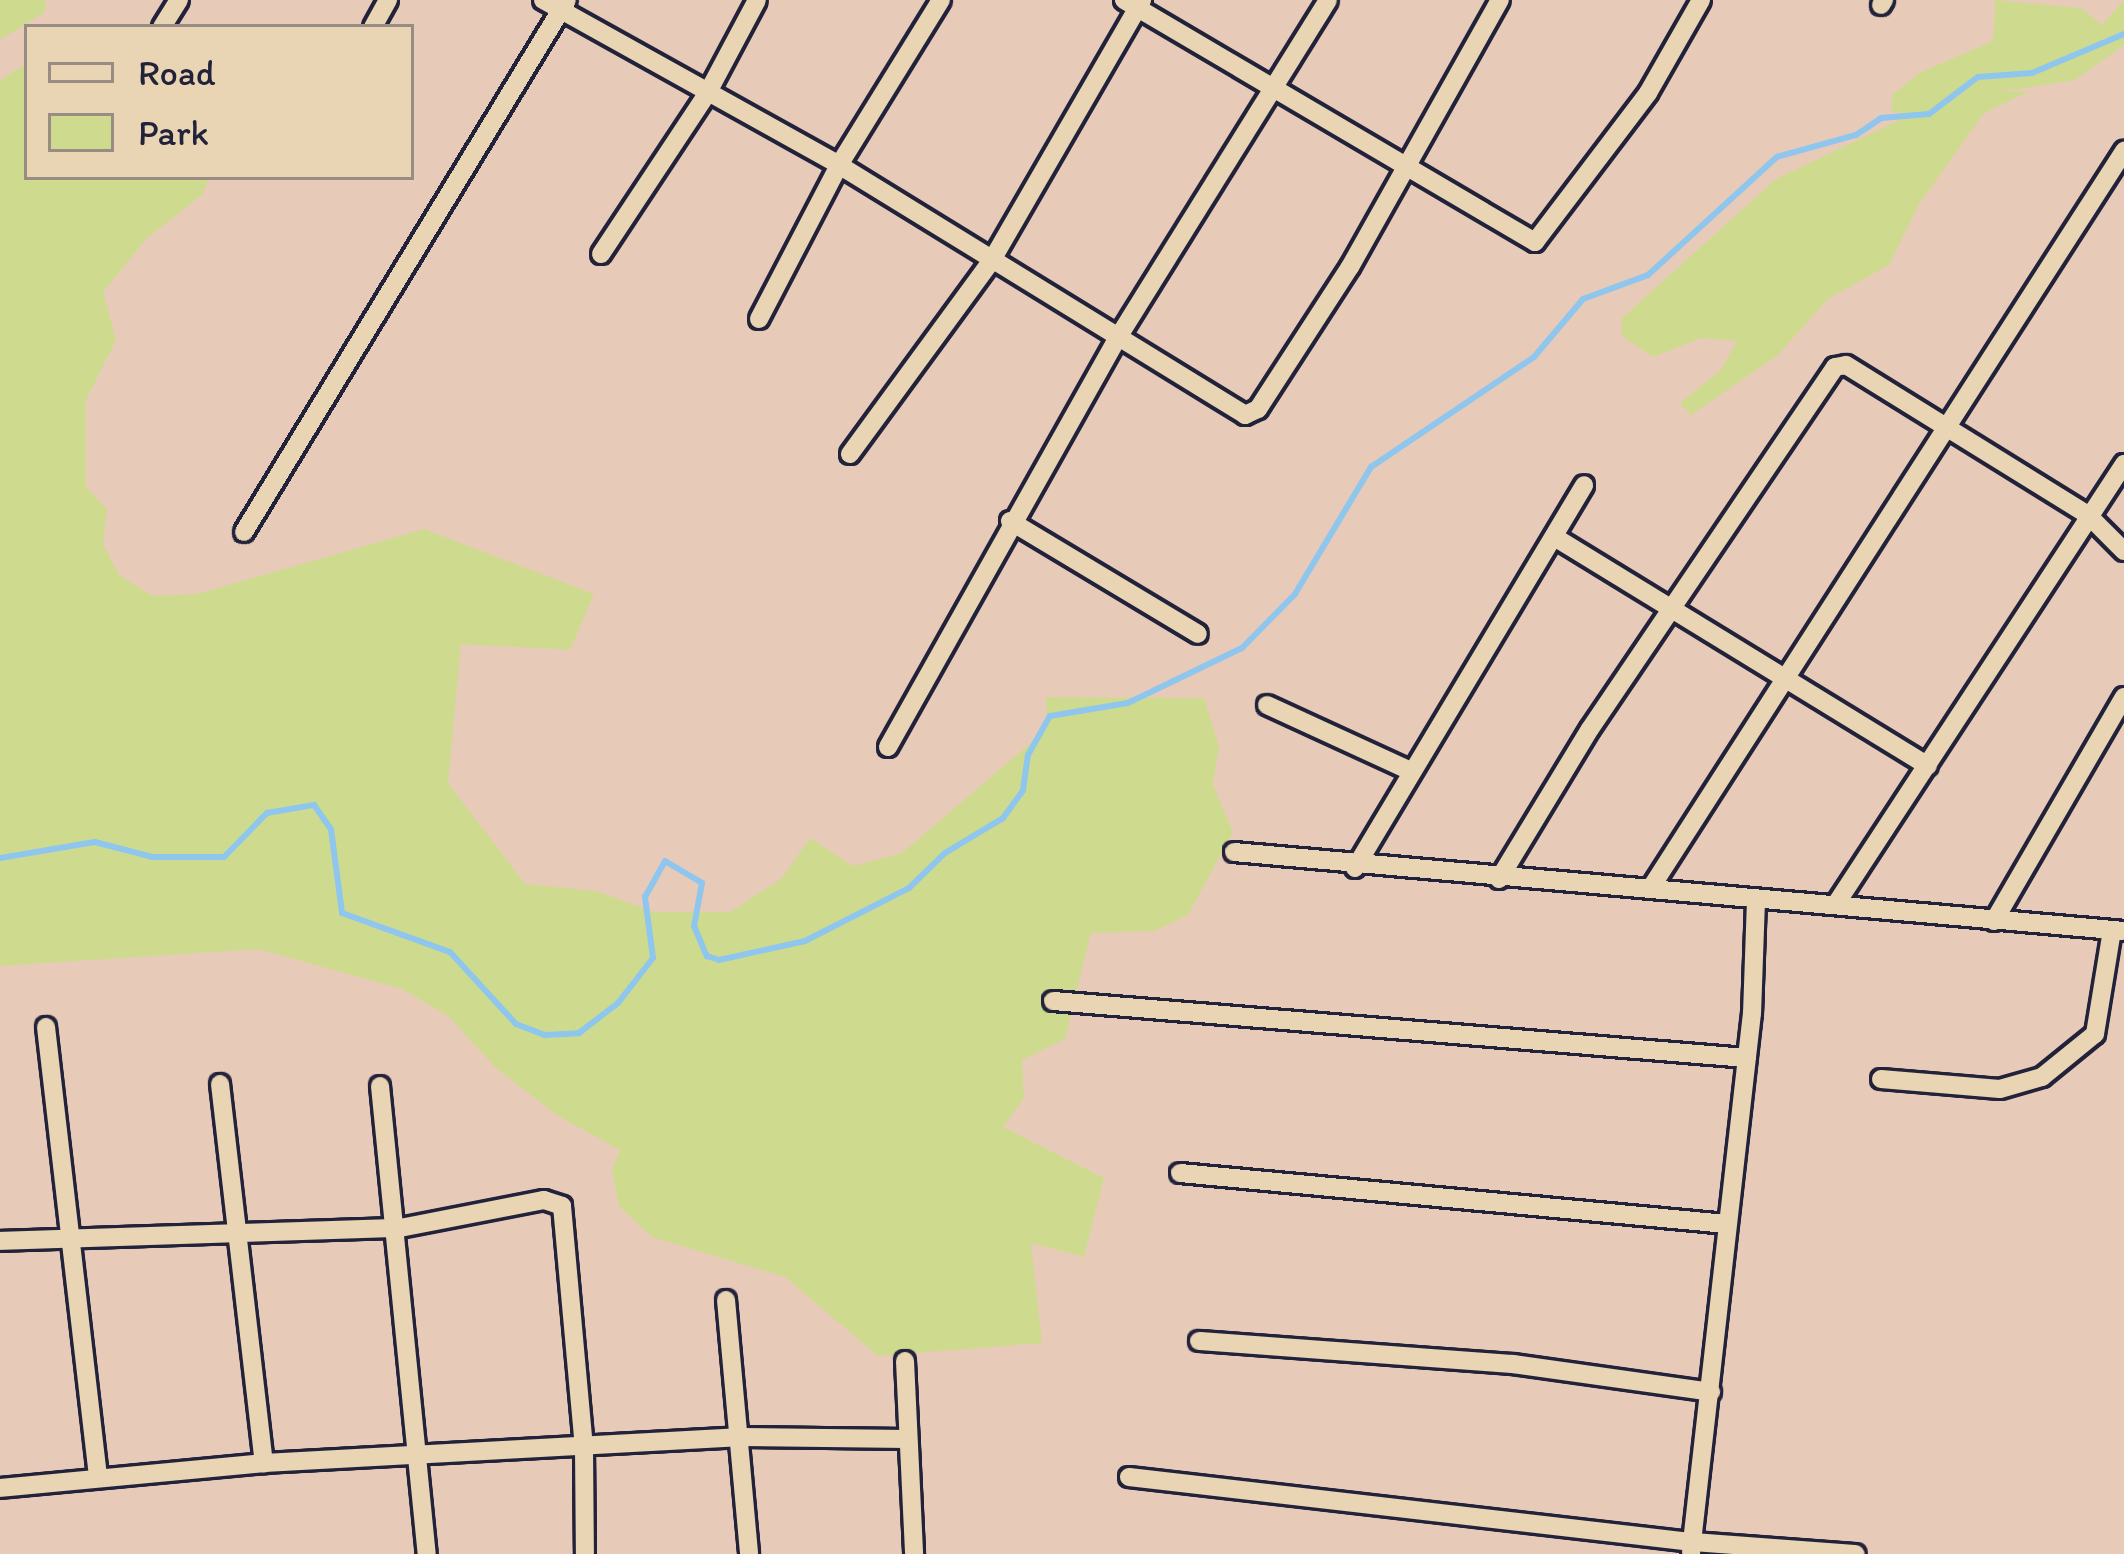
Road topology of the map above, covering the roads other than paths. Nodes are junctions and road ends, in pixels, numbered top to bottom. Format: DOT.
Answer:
graph roads {
  1 [pos="758,0"];
  2 [pos="941,0"];
  3 [pos="1328,0"];
  4 [pos="1500,0"];
  5 [pos="1701,0"];
  6 [pos="1135,2"];
  7 [pos="557,4"];
  8 [pos="1276,91"];
  9 [pos="707,94"];
  10 [pos="2124,152"];
  11 [pos="1403,164"];
  12 [pos="839,166"];
  13 [pos="601,254"];
  14 [pos="992,260"];
  15 [pos="758,319"];
  16 [pos="1117,339"];
  17 [pos="1947,430"];
  18 [pos="850,454"];
  19 [pos="2124,464"];
  20 [pos="1584,485"];
  21 [pos="2088,515"];
  22 [pos="1010,521"];
  23 [pos="244,532"];
  24 [pos="1556,538"];
  25 [pos="2124,551"];
  26 [pos="1671,605"];
  27 [pos="1198,634"];
  28 [pos="1791,677"];
  29 [pos="2124,697"];
  30 [pos="1267,705"];
  31 [pos="888,747"];
  32 [pos="1928,766"];
  33 [pos="1408,770"];
  34 [pos="1234,852"];
  35 [pos="1355,868"];
  36 [pos="1498,879"];
  37 [pos="1652,886"];
  38 [pos="1756,900"];
  39 [pos="1836,904"];
  40 [pos="1994,921"];
  41 [pos="2118,930"];
  42 [pos="1053,1001"];
  43 [pos="46,1027"];
  44 [pos="1747,1058"];
  45 [pos="1881,1078"];
  46 [pos="220,1084"];
  47 [pos="380,1086"];
  48 [pos="1180,1173"];
  49 [pos="1726,1224"];
  50 [pos="400,1228"];
  51 [pos="233,1235"];
  52 [pos="74,1237"];
  53 [pos="0,1241"];
  54 [pos="726,1300"];
  55 [pos="1199,1341"];
  56 [pos="905,1361"];
  57 [pos="1711,1392"];
  58 [pos="742,1437"];
  59 [pos="907,1439"];
  60 [pos="584,1449"];
  61 [pos="423,1461"];
  62 [pos="264,1463"];
  63 [pos="98,1476"];
  64 [pos="1129,1477"];
  65 [pos="0,1488"];
  66 [pos="1691,1548"];
  67 [pos="427,1554"];
  68 [pos="585,1554"];
  69 [pos="749,1554"];
  70 [pos="914,1554"];
  71 [pos="1856,1554"];
  1 -- 9 [label="street"];
  2 -- 12 [label="street"];
  3 -- 8 [label="street"];
  4 -- 11 [label="street"];
  5 -- 11 [label="street"];
  6 -- 8 [label="street"];
  6 -- 14 [label="street"];
  7 -- 9 [label="street"];
  7 -- 23 [label="street"];
  8 -- 11 [label="street"];
  8 -- 16 [label="street"];
  9 -- 12 [label="street"];
  9 -- 13 [label="street"];
  10 -- 17 [label="street"];
  11 -- 16 [label="street"];
  12 -- 14 [label="street"];
  12 -- 15 [label="street"];
  14 -- 16 [label="street"];
  14 -- 18 [label="street"];
  16 -- 22 [label="street"];
  17 -- 21 [label="street"];
  17 -- 26 [label="street"];
  17 -- 28 [label="street"];
  19 -- 21 [label="street"];
  20 -- 24 [label="street"];
  21 -- 25 [label="street"];
  21 -- 32 [label="street"];
  22 -- 27 [label="street"];
  22 -- 31 [label="street"];
  24 -- 26 [label="street"];
  24 -- 33 [label="street"];
  26 -- 28 [label="street"];
  26 -- 36 [label="street"];
  28 -- 32 [label="street"];
  28 -- 37 [label="street"];
  29 -- 40 [label="street"];
  30 -- 33 [label="street"];
  32 -- 39 [label="street"];
  33 -- 35 [label="street"];
  34 -- 35 [label="street"];
  35 -- 36 [label="street"];
  36 -- 37 [label="street"];
  37 -- 38 [label="street"];
  38 -- 39 [label="street"];
  38 -- 44 [label="street"];
  39 -- 40 [label="street"];
  40 -- 41 [label="street"];
  41 -- 45 [label="street"];
  42 -- 44 [label="street"];
  43 -- 52 [label="street"];
  44 -- 49 [label="street"];
  46 -- 51 [label="street"];
  47 -- 50 [label="street"];
  48 -- 49 [label="street"];
  49 -- 57 [label="street"];
  50 -- 51 [label="street"];
  50 -- 60 [label="street"];
  50 -- 61 [label="street"];
  51 -- 52 [label="street"];
  51 -- 62 [label="street"];
  52 -- 53 [label="street"];
  52 -- 63 [label="street"];
  54 -- 58 [label="street"];
  55 -- 57 [label="street"];
  56 -- 59 [label="street"];
  57 -- 66 [label="street"];
  58 -- 59 [label="street"];
  58 -- 60 [label="street"];
  58 -- 69 [label="street"];
  59 -- 70 [label="street"];
  60 -- 61 [label="street"];
  60 -- 68 [label="street"];
  61 -- 62 [label="street"];
  61 -- 67 [label="street"];
  62 -- 63 [label="street"];
  63 -- 65 [label="street"];
  64 -- 66 [label="street"];
  66 -- 71 [label="street"];
}
